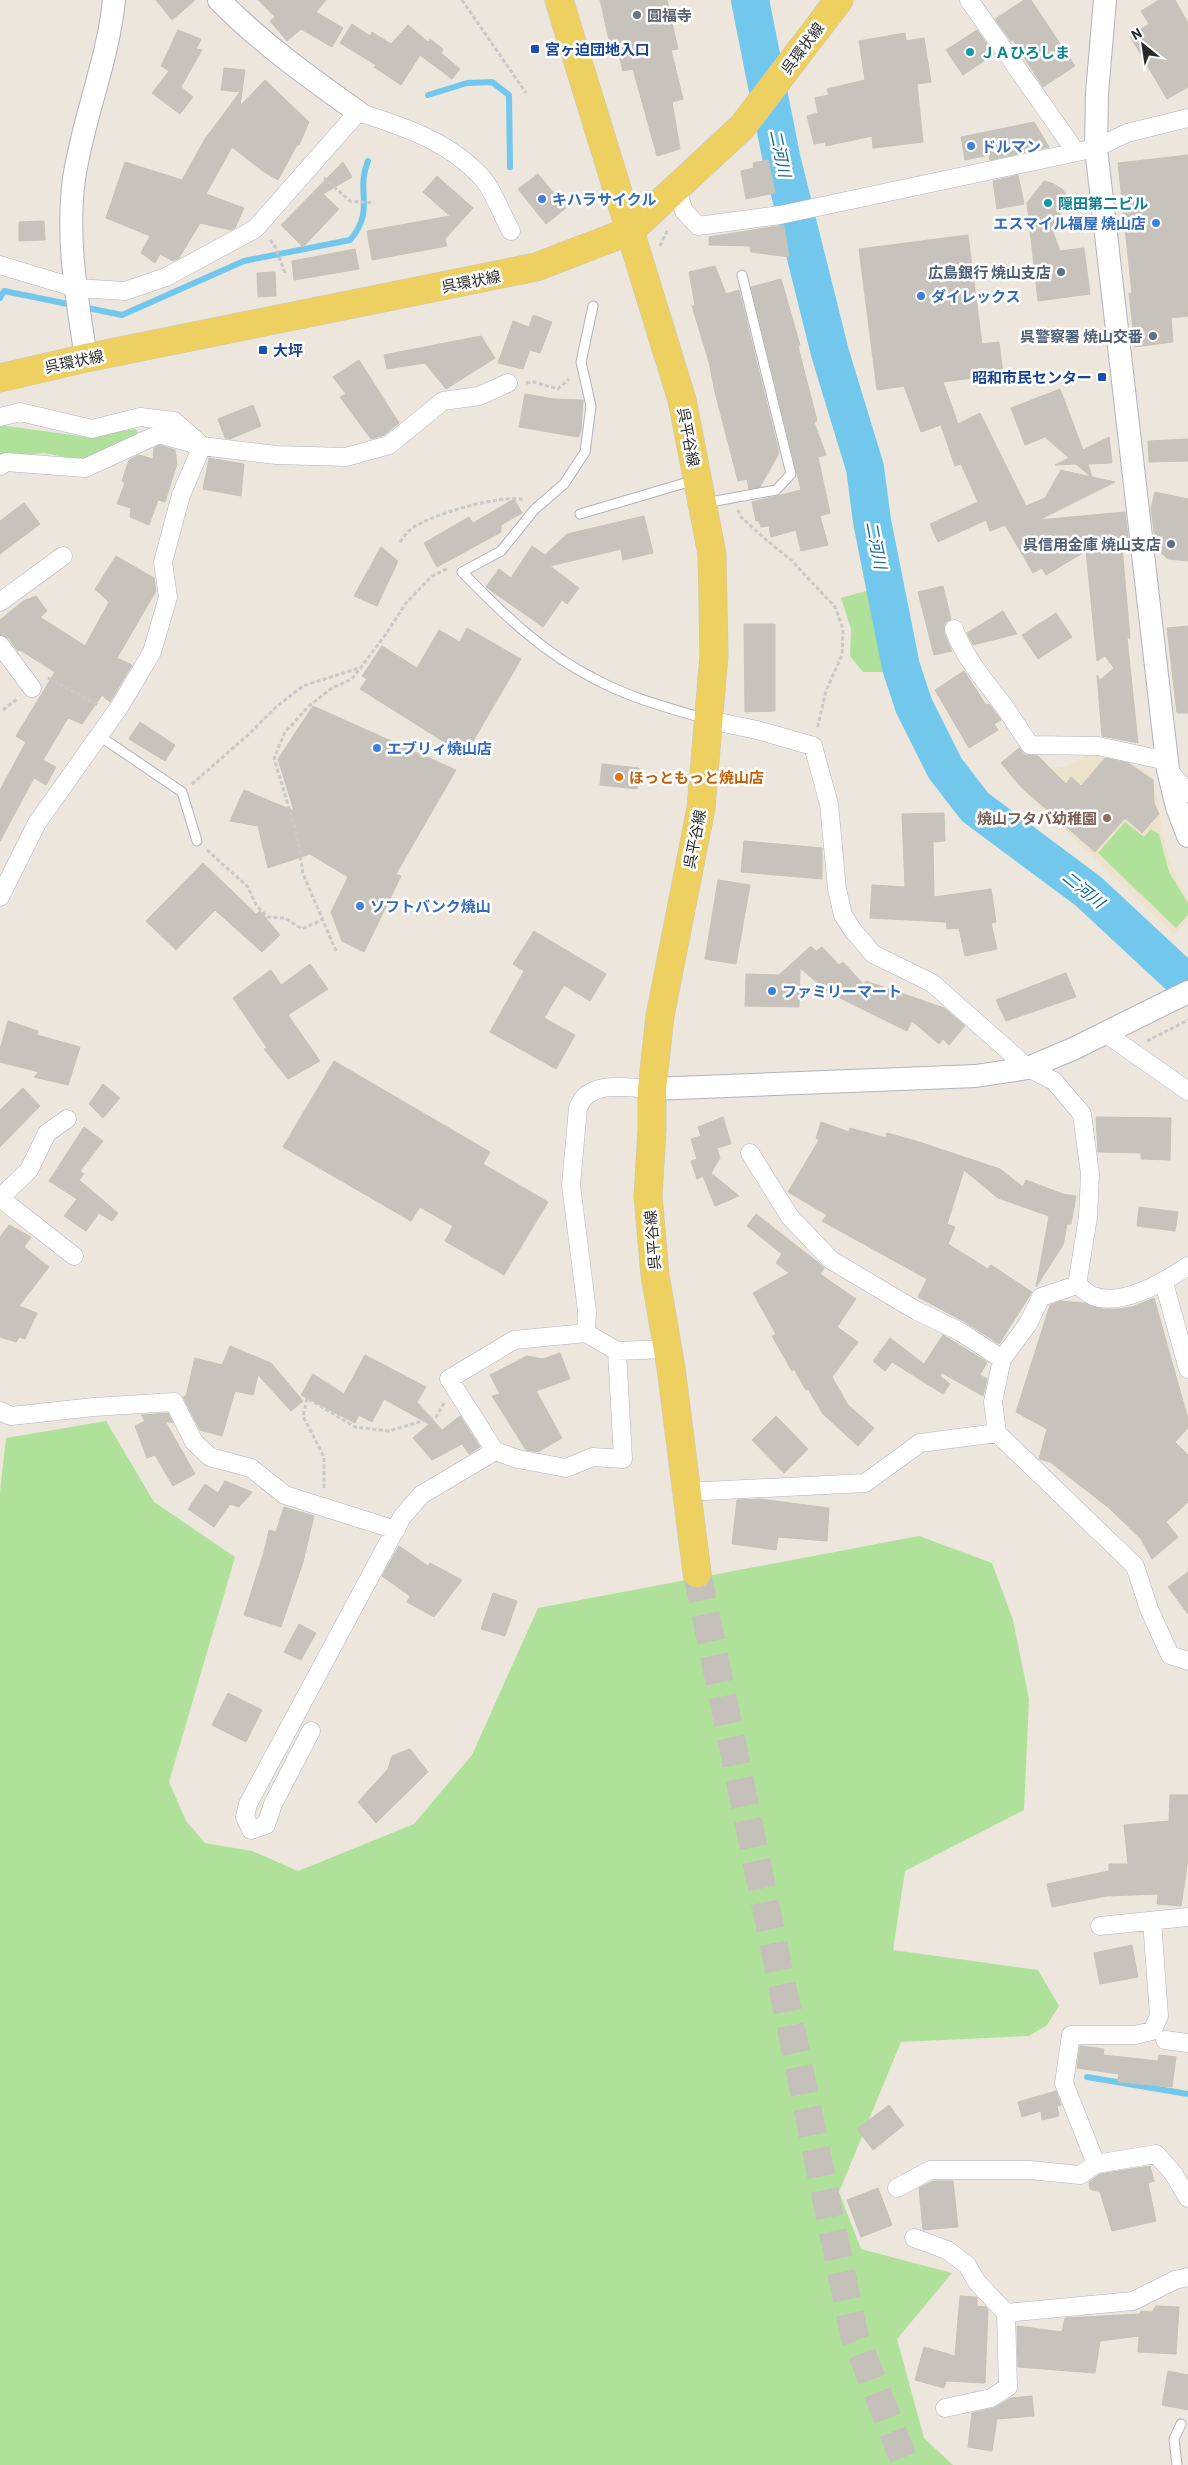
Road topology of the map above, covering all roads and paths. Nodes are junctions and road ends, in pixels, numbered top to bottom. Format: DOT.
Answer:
graph roads {
  1 [pos="114,0"];
  2 [pos="219,0"];
  3 [pos="462,0"];
  4 [pos="559,0"];
  5 [pos="839,0"];
  6 [pos="969,0"];
  7 [pos="1105,0"];
  8 [pos="526,92"];
  9 [pos="358,112"];
  10 [pos="1188,118"];
  11 [pos="1086,150"];
  12 [pos="310,166"];
  13 [pos="677,190"];
  14 [pos="374,203"];
  15 [pos="511,231"];
  16 [pos="630,231"];
  17 [pos="274,244"];
  18 [pos="0,265"];
  19 [pos="286,275"];
  20 [pos="742,276"];
  21 [pos="76,290"];
  22 [pos="593,306"];
  23 [pos="86,358"];
  24 [pos="571,376"];
  25 [pos="0,378"];
  26 [pos="508,383"];
  27 [pos="0,417"];
  28 [pos="202,446"];
  29 [pos="0,466"];
  30 [pos="700,491"];
  31 [pos="735,498"];
  32 [pos="540,505"];
  33 [pos="580,514"];
  34 [pos="400,542"];
  35 [pos="63,556"];
  36 [pos="462,572"];
  37 [pos="0,602"];
  38 [pos="954,629"];
  39 [pos="0,645"];
  40 [pos="360,668"];
  41 [pos="32,688"];
  42 [pos="3,710"];
  43 [pos="114,714"];
  44 [pos="709,720"];
  45 [pos="98,735"];
  46 [pos="813,746"];
  47 [pos="1167,765"];
  48 [pos="182,792"];
  49 [pos="1188,793"];
  50 [pos="1188,836"];
  51 [pos="197,841"];
  52 [pos="0,897"];
  53 [pos="322,920"];
  54 [pos="336,951"];
  55 [pos="1188,992"];
  56 [pos="1188,1020"];
  57 [pos="1113,1029"];
  58 [pos="1140,1045"];
  59 [pos="1028,1068"];
  60 [pos="652,1088"];
  61 [pos="1188,1091"];
  62 [pos="67,1119"];
  63 [pos="750,1153"];
  64 [pos="0,1198"];
  65 [pos="74,1256"];
  66 [pos="1188,1266"];
  67 [pos="1164,1282"];
  68 [pos="1076,1285"];
  69 [pos="586,1333"];
  70 [pos="668,1350"];
  71 [pos="617,1351"];
  72 [pos="1002,1359"];
  73 [pos="1188,1369"];
  74 [pos="456,1390"];
  75 [pos="0,1411"];
  76 [pos="997,1433"];
  77 [pos="495,1451"];
  78 [pos="685,1492"];
  79 [pos="319,1506"];
  80 [pos="396,1530"];
  81 [pos="697,1573"];
  82 [pos="1188,1661"];
  83 [pos="311,1731"];
  84 [pos="1188,1917"];
  85 [pos="1152,1920"];
  86 [pos="1100,1926"];
  87 [pos="1165,2040"];
  88 [pos="1188,2043"];
  89 [pos="1096,2164"];
  90 [pos="897,2188"];
  91 [pos="1188,2198"];
  92 [pos="914,2238"];
  93 [pos="1188,2277"];
  94 [pos="1006,2313"];
  95 [pos="945,2408"];
  96 [pos="1181,2424"];
  97 [pos="1177,2465"];
  1 -- 21 [label="street"];
  2 -- 9 [label="street"];
  3 -- 8 [label="path"];
  4 -- 16 [label="main road, 呉平谷線"];
  5 -- 13 [label="main road, 呉環状線"];
  6 -- 11 [label="street"];
  7 -- 11 [label="street"];
  9 -- 12 [label="street"];
  9 -- 15 [label="street"];
  10 -- 11 [label="street"];
  11 -- 13 [label="street"];
  11 -- 47 [label="street"];
  12 -- 14 [label="path"];
  12 -- 21 [label="street"];
  13 -- 16 [label="main road, 呉環状線"];
  16 -- 23 [label="main road, 呉環状線"];
  16 -- 30 [label="main road, 呉平谷線"];
  17 -- 19 [label="path"];
  18 -- 21 [label="street"];
  20 -- 31 [label="lane"];
  21 -- 23 [label="street"];
  22 -- 32 [label="lane"];
  23 -- 25 [label="main road, 呉環状線"];
  24 -- 26 [label="path"];
  26 -- 28 [label="street"];
  27 -- 28 [label="street"];
  28 -- 29 [label="street"];
  28 -- 43 [label="street"];
  30 -- 31 [label="lane"];
  30 -- 33 [label="lane"];
  30 -- 44 [label="main road, 呉平谷線"];
  31 -- 46 [label="path"];
  32 -- 34 [label="path"];
  32 -- 36 [label="lane"];
  35 -- 37 [label="street"];
  36 -- 40 [label="path"];
  36 -- 44 [label="lane"];
  38 -- 47 [label="street"];
  39 -- 41 [label="street"];
  40 -- 48 [label="path"];
  40 -- 53 [label="path"];
  41 -- 42 [label="path"];
  41 -- 43 [label="path"];
  43 -- 45 [label="street"];
  44 -- 46 [label="street"];
  44 -- 60 [label="main road, 呉平谷線"];
  45 -- 48 [label="lane"];
  45 -- 52 [label="street"];
  46 -- 59 [label="street"];
  47 -- 49 [label="street"];
  47 -- 50 [label="street"];
  48 -- 51 [label="lane"];
  51 -- 53 [label="path"];
  53 -- 54 [label="path"];
  55 -- 57 [label="street"];
  56 -- 58 [label="path"];
  57 -- 59 [label="street"];
  57 -- 61 [label="street"];
  59 -- 60 [label="street"];
  59 -- 68 [label="street"];
  60 -- 69 [label="street"];
  60 -- 70 [label="main road, 呉平谷線"];
  62 -- 64 [label="street"];
  63 -- 72 [label="street"];
  64 -- 65 [label="street"];
  66 -- 67 [label="street"];
  67 -- 68 [label="street"];
  67 -- 73 [label="street"];
  68 -- 72 [label="street"];
  69 -- 71 [label="street"];
  69 -- 74 [label="street"];
  70 -- 71 [label="street"];
  70 -- 78 [label="main road, 呉平谷線"];
  71 -- 77 [label="street"];
  72 -- 76 [label="street"];
  74 -- 77 [label="street"];
  74 -- 79 [label="path"];
  75 -- 79 [label="street"];
  76 -- 78 [label="street"];
  76 -- 82 [label="street"];
  77 -- 80 [label="street"];
  78 -- 81 [label="main road, 呉平谷線"];
  79 -- 80 [label="street"];
  80 -- 83 [label="street"];
  84 -- 85 [label="street"];
  85 -- 86 [label="street"];
  85 -- 89 [label="street"];
  87 -- 88 [label="street"];
  89 -- 90 [label="street"];
  89 -- 91 [label="street"];
  92 -- 94 [label="street"];
  93 -- 94 [label="street"];
  94 -- 95 [label="street"];
  96 -- 97 [label="lane"];
}
